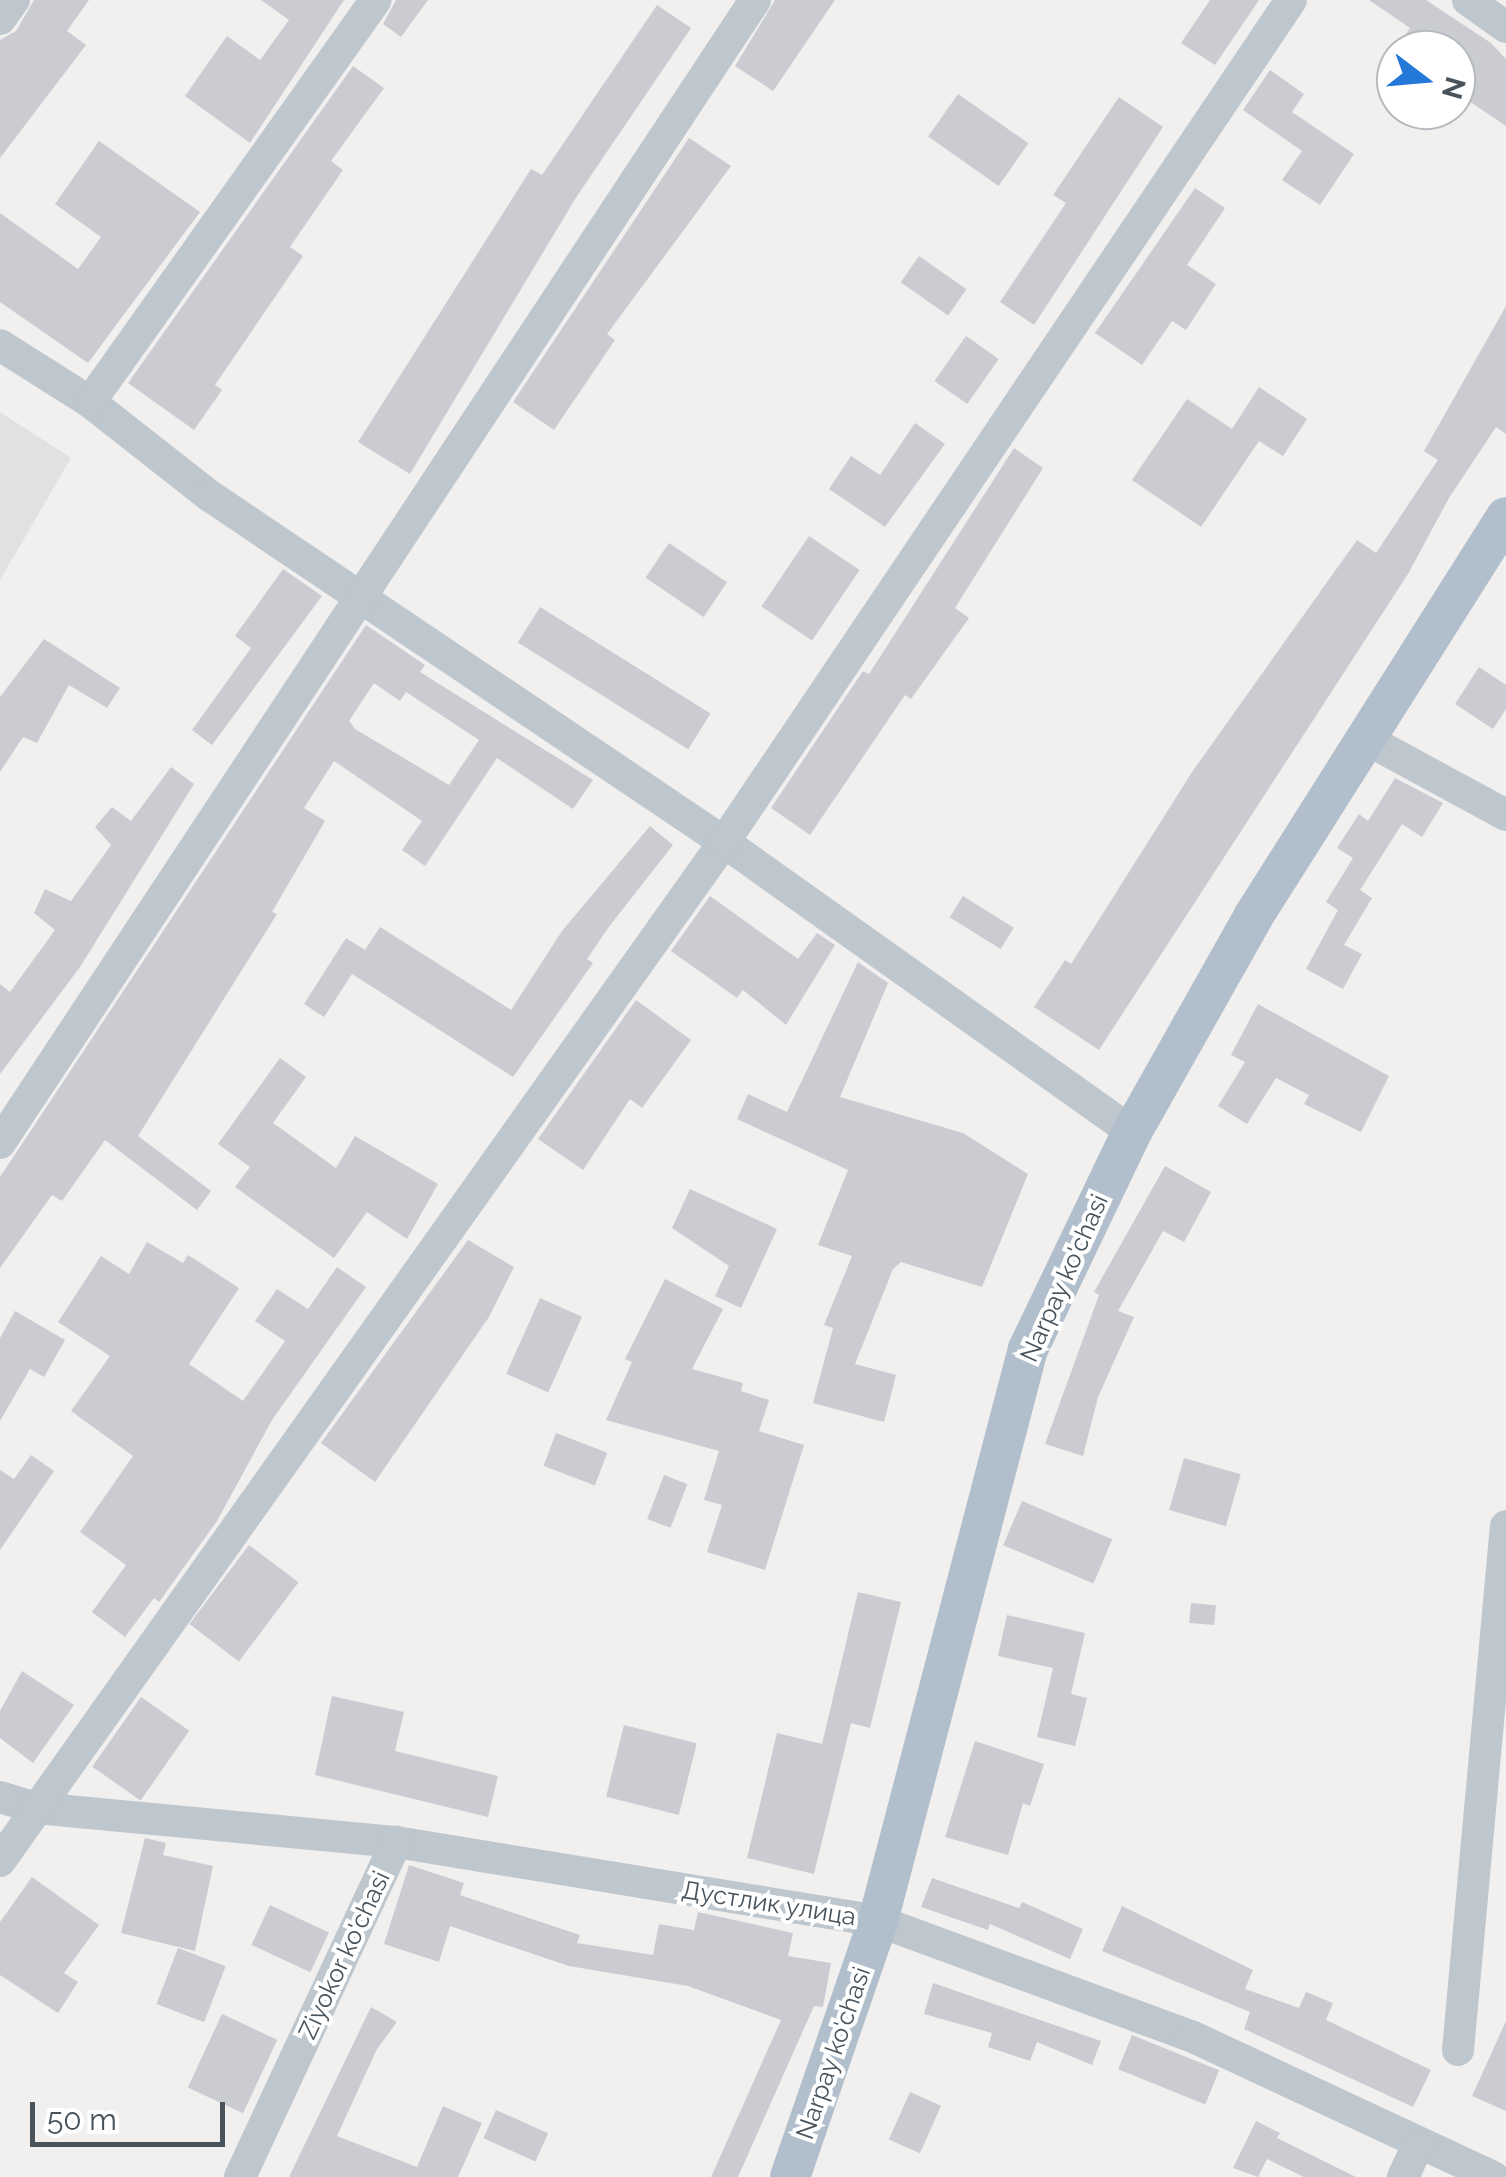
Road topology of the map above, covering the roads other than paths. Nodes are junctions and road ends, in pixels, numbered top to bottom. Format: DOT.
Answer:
graph roads {
  1 [pos="14,0"];
  2 [pos="376,0"];
  3 [pos="755,0"];
  4 [pos="1292,0"];
  5 [pos="1468,0"];
  6 [pos="0,19"];
  7 [pos="1506,27"];
  8 [pos="0,345"];
  9 [pos="90,402"];
  10 [pos="1506,517"];
  11 [pos="366,598"];
  12 [pos="1366,739"];
  13 [pos="1506,816"];
  14 [pos="724,842"];
  15 [pos="1132,1132"];
  16 [pos="0,1143"];
  17 [pos="1506,1526"];
  18 [pos="0,1797"];
  19 [pos="36,1808"];
  20 [pos="396,1842"];
  21 [pos="0,1861"];
  22 [pos="878,1921"];
  23 [pos="1458,2050"];
  24 [pos="1418,2144"];
  25 [pos="240,2177"];
  26 [pos="790,2177"];
  27 [pos="1403,2177"];
  28 [pos="1493,2177"];
  1 -- 6 [label="street"];
  2 -- 9 [label="street"];
  3 -- 11 [label="street"];
  4 -- 14 [label="street"];
  5 -- 7 [label="street"];
  8 -- 9 [label="street"];
  9 -- 11 [label="street"];
  10 -- 12 [label="main road, Narpay ko'chasi"];
  11 -- 14 [label="street"];
  11 -- 16 [label="street"];
  12 -- 13 [label="street"];
  12 -- 15 [label="main road, Narpay ko'chasi"];
  14 -- 15 [label="street"];
  14 -- 19 [label="street"];
  15 -- 22 [label="main road, Narpay ko'chasi"];
  17 -- 23 [label="street"];
  18 -- 19 [label="street, Дустлик улица"];
  19 -- 20 [label="street, Дустлик улица"];
  19 -- 21 [label="street"];
  20 -- 22 [label="street, Дустлик улица"];
  20 -- 25 [label="street, Ziyokor ko'chasi"];
  22 -- 24 [label="street, Дустлик улица"];
  22 -- 26 [label="main road, Narpay ko'chasi"];
  24 -- 27 [label="street"];
  24 -- 28 [label="street, Дустлик улица"];
}
